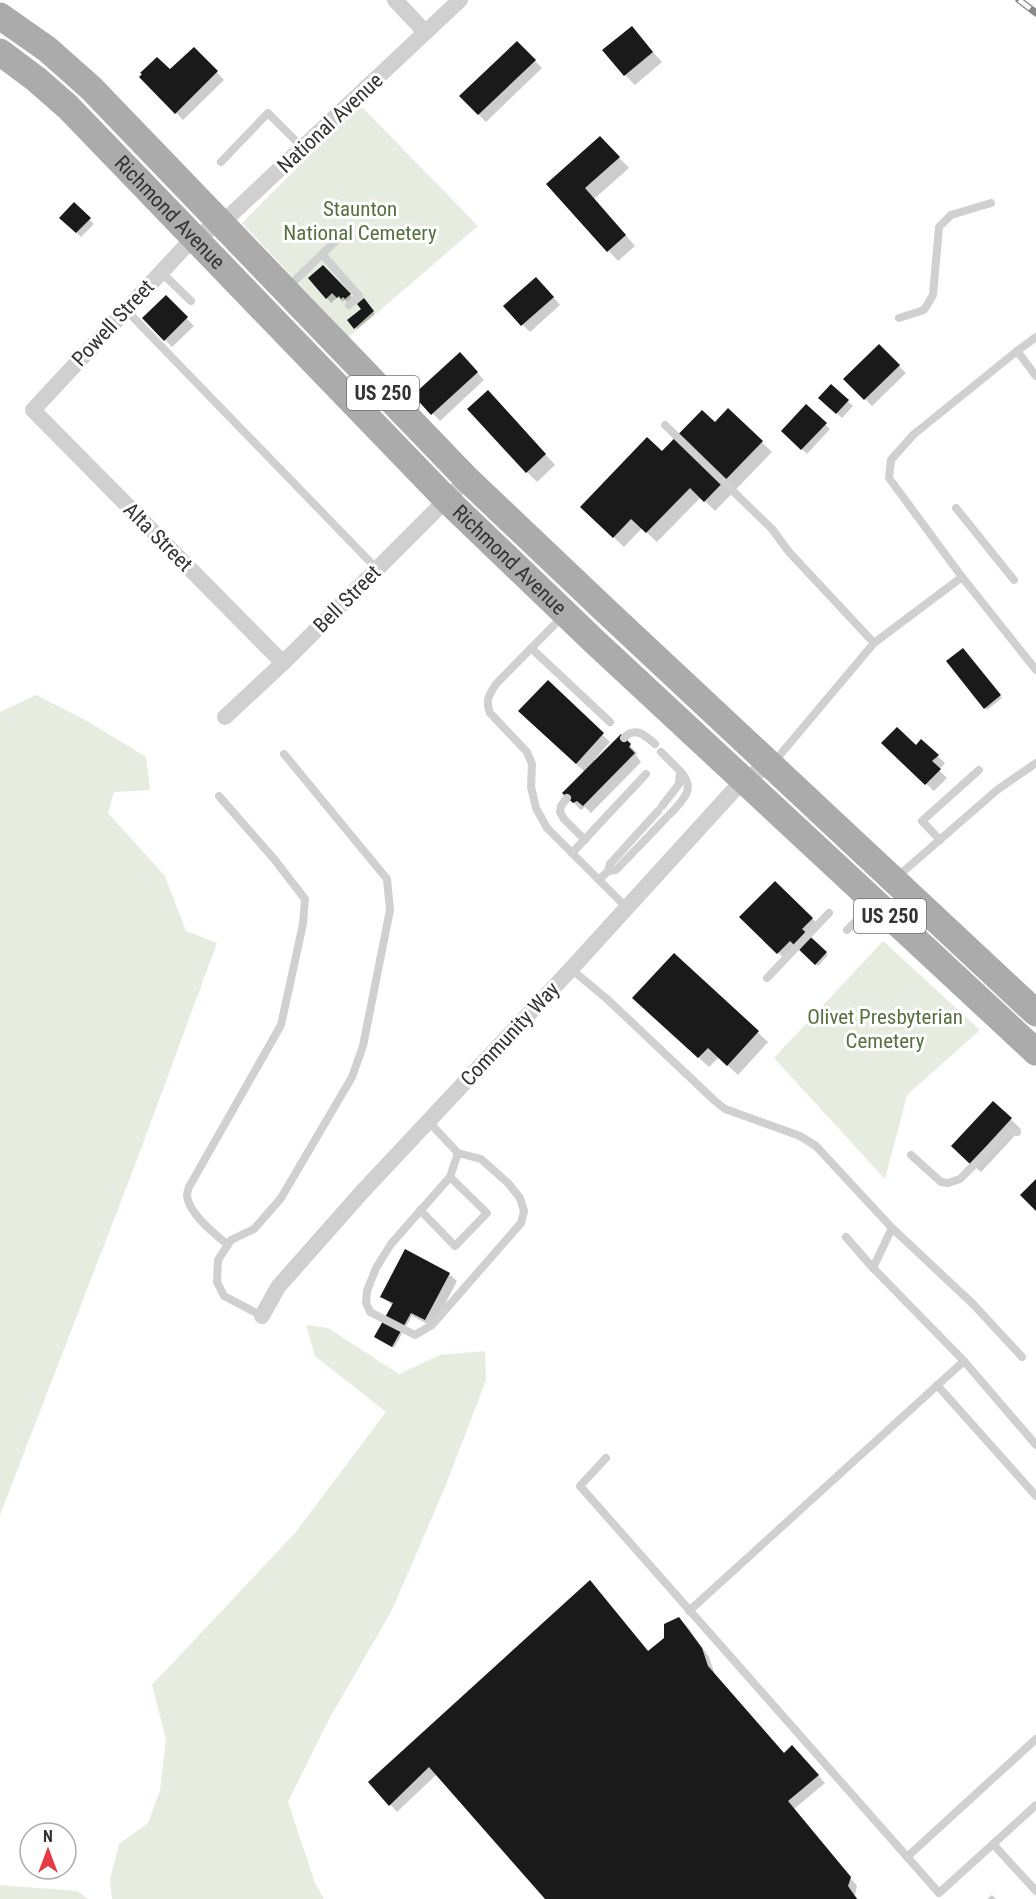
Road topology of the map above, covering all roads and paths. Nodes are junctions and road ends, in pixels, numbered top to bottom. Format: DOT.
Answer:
graph roads {
  1 [pos="395,0"];
  2 [pos="460,0"];
  3 [pos="0,16"];
  4 [pos="425,32"];
  5 [pos="0,52"];
  6 [pos="303,148"];
  7 [pos="221,162"];
  8 [pos="991,203"];
  9 [pos="222,223"];
  10 [pos="342,235"];
  11 [pos="194,237"];
  12 [pos="322,254"];
  13 [pos="161,272"];
  14 [pos="286,290"];
  15 [pos="191,300"];
  16 [pos="349,305"];
  17 [pos="126,310"];
  18 [pos="899,318"];
  19 [pos="1036,336"];
  20 [pos="1017,351"];
  21 [pos="1036,376"];
  22 [pos="33,410"];
  23 [pos="665,425"];
  24 [pos="467,479"];
  25 [pos="447,500"];
  26 [pos="956,508"];
  27 [pos="377,569"];
  28 [pos="962,577"];
  29 [pos="1014,580"];
  30 [pos="565,613"];
  31 [pos="874,643"];
  32 [pos="531,648"];
  33 [pos="283,663"];
  34 [pos="1036,670"];
  35 [pos="225,717"];
  36 [pos="610,722"];
  37 [pos="624,738"];
  38 [pos="655,744"];
  39 [pos="661,752"];
  40 [pos="284,754"];
  41 [pos="1036,763"];
  42 [pos="771,765"];
  43 [pos="979,770"];
  44 [pos="680,771"];
  45 [pos="646,774"];
  46 [pos="744,780"];
  47 [pos="219,796"];
  48 [pos="567,798"];
  49 [pos="585,840"];
  50 [pos="940,840"];
  51 [pos="572,853"];
  52 [pos="608,871"];
  53 [pos="894,879"];
  54 [pos="599,880"];
  55 [pos="875,902"];
  56 [pos="627,908"];
  57 [pos="829,913"];
  58 [pos="847,930"];
  59 [pos="571,969"];
  60 [pos="767,978"];
  61 [pos="1036,1013"];
  62 [pos="1036,1052"];
  63 [pos="428,1122"];
  64 [pos="1017,1132"];
  65 [pos="458,1153"];
  66 [pos="911,1155"];
  67 [pos="450,1177"];
  68 [pos="420,1210"];
  69 [pos="892,1228"];
  70 [pos="846,1237"];
  71 [pos="228,1245"];
  72 [pos="873,1268"];
  73 [pos="262,1316"];
  74 [pos="1022,1357"];
  75 [pos="964,1361"];
  76 [pos="937,1385"];
  77 [pos="1036,1445"];
  78 [pos="606,1458"];
  79 [pos="1036,1496"];
  80 [pos="689,1611"];
  81 [pos="1036,1739"];
  82 [pos="1036,1806"];
  83 [pos="993,1844"];
  84 [pos="907,1857"];
  85 [pos="1036,1892"];
  1 -- 4 [label="street"];
  2 -- 4 [label="street, National Avenue"];
  3 -- 9 [label="main road, Richmond Avenue / US 250"];
  4 -- 6 [label="street, National Avenue"];
  5 -- 11 [label="main road, Richmond Avenue / US 250"];
  6 -- 7 [label="lane"];
  6 -- 9 [label="street, National Avenue"];
  8 -- 18 [label="lane"];
  9 -- 11 [label="street, National Avenue"];
  9 -- 14 [label="main road, Richmond Avenue / US 250"];
  10 -- 12 [label="lane"];
  11 -- 13 [label="street, Powell Street"];
  11 -- 25 [label="main road, Richmond Avenue / US 250"];
  12 -- 14 [label="lane"];
  12 -- 16 [label="lane"];
  13 -- 15 [label="lane"];
  13 -- 17 [label="street, Powell Street"];
  14 -- 24 [label="main road, Richmond Avenue / US 250"];
  17 -- 22 [label="street, Powell Street"];
  17 -- 27 [label="lane"];
  19 -- 20 [label="lane"];
  20 -- 21 [label="lane"];
  20 -- 28 [label="lane"];
  22 -- 33 [label="street, Alta Street"];
  23 -- 31 [label="lane"];
  24 -- 25 [label="street, Bell Street"];
  24 -- 42 [label="main road, Richmond Avenue / US 250"];
  25 -- 27 [label="street, Bell Street"];
  25 -- 30 [label="main road, Richmond Avenue / US 250"];
  26 -- 29 [label="lane"];
  27 -- 33 [label="street, Bell Street"];
  28 -- 31 [label="lane"];
  28 -- 34 [label="lane"];
  30 -- 32 [label="lane"];
  30 -- 46 [label="main road, Richmond Avenue / US 250"];
  31 -- 42 [label="lane"];
  32 -- 36 [label="lane"];
  32 -- 51 [label="lane"];
  33 -- 35 [label="street, Bell Street"];
  37 -- 38 [label="lane"];
  39 -- 44 [label="lane"];
  40 -- 71 [label="lane"];
  41 -- 50 [label="lane"];
  42 -- 46 [label="street, Community Way"];
  42 -- 53 [label="main road, Richmond Avenue / US 250"];
  43 -- 50 [label="lane"];
  44 -- 52 [label="lane"];
  44 -- 52 [label="lane"];
  45 -- 49 [label="lane"];
  46 -- 55 [label="main road, Richmond Avenue / US 250"];
  46 -- 56 [label="street, Community Way"];
  47 -- 71 [label="lane"];
  48 -- 49 [label="lane"];
  49 -- 51 [label="lane"];
  50 -- 53 [label="lane"];
  51 -- 54 [label="lane"];
  52 -- 54 [label="lane"];
  53 -- 61 [label="main road, Richmond Avenue / US 250"];
  54 -- 56 [label="lane"];
  55 -- 58 [label="lane"];
  55 -- 62 [label="main road, Richmond Avenue / US 250"];
  56 -- 59 [label="street, Community Way"];
  57 -- 60 [label="lane"];
  59 -- 63 [label="street, Community Way"];
  59 -- 69 [label="lane"];
  63 -- 65 [label="lane"];
  63 -- 73 [label="street, Community Way"];
  64 -- 66 [label="lane"];
  65 -- 67 [label="lane"];
  65 -- 68 [label="lane"];
  67 -- 68 [label="lane"];
  67 -- 68 [label="lane"];
  69 -- 72 [label="lane"];
  69 -- 74 [label="lane"];
  70 -- 72 [label="lane"];
  71 -- 73 [label="lane"];
  72 -- 75 [label="lane"];
  75 -- 76 [label="lane"];
  75 -- 77 [label="lane"];
  76 -- 79 [label="lane"];
  76 -- 80 [label="lane"];
  78 -- 80 [label="lane"];
  80 -- 84 [label="lane"];
  81 -- 84 [label="lane"];
  82 -- 83 [label="lane"];
  83 -- 84 [label="lane"];
  83 -- 85 [label="lane"];
}
